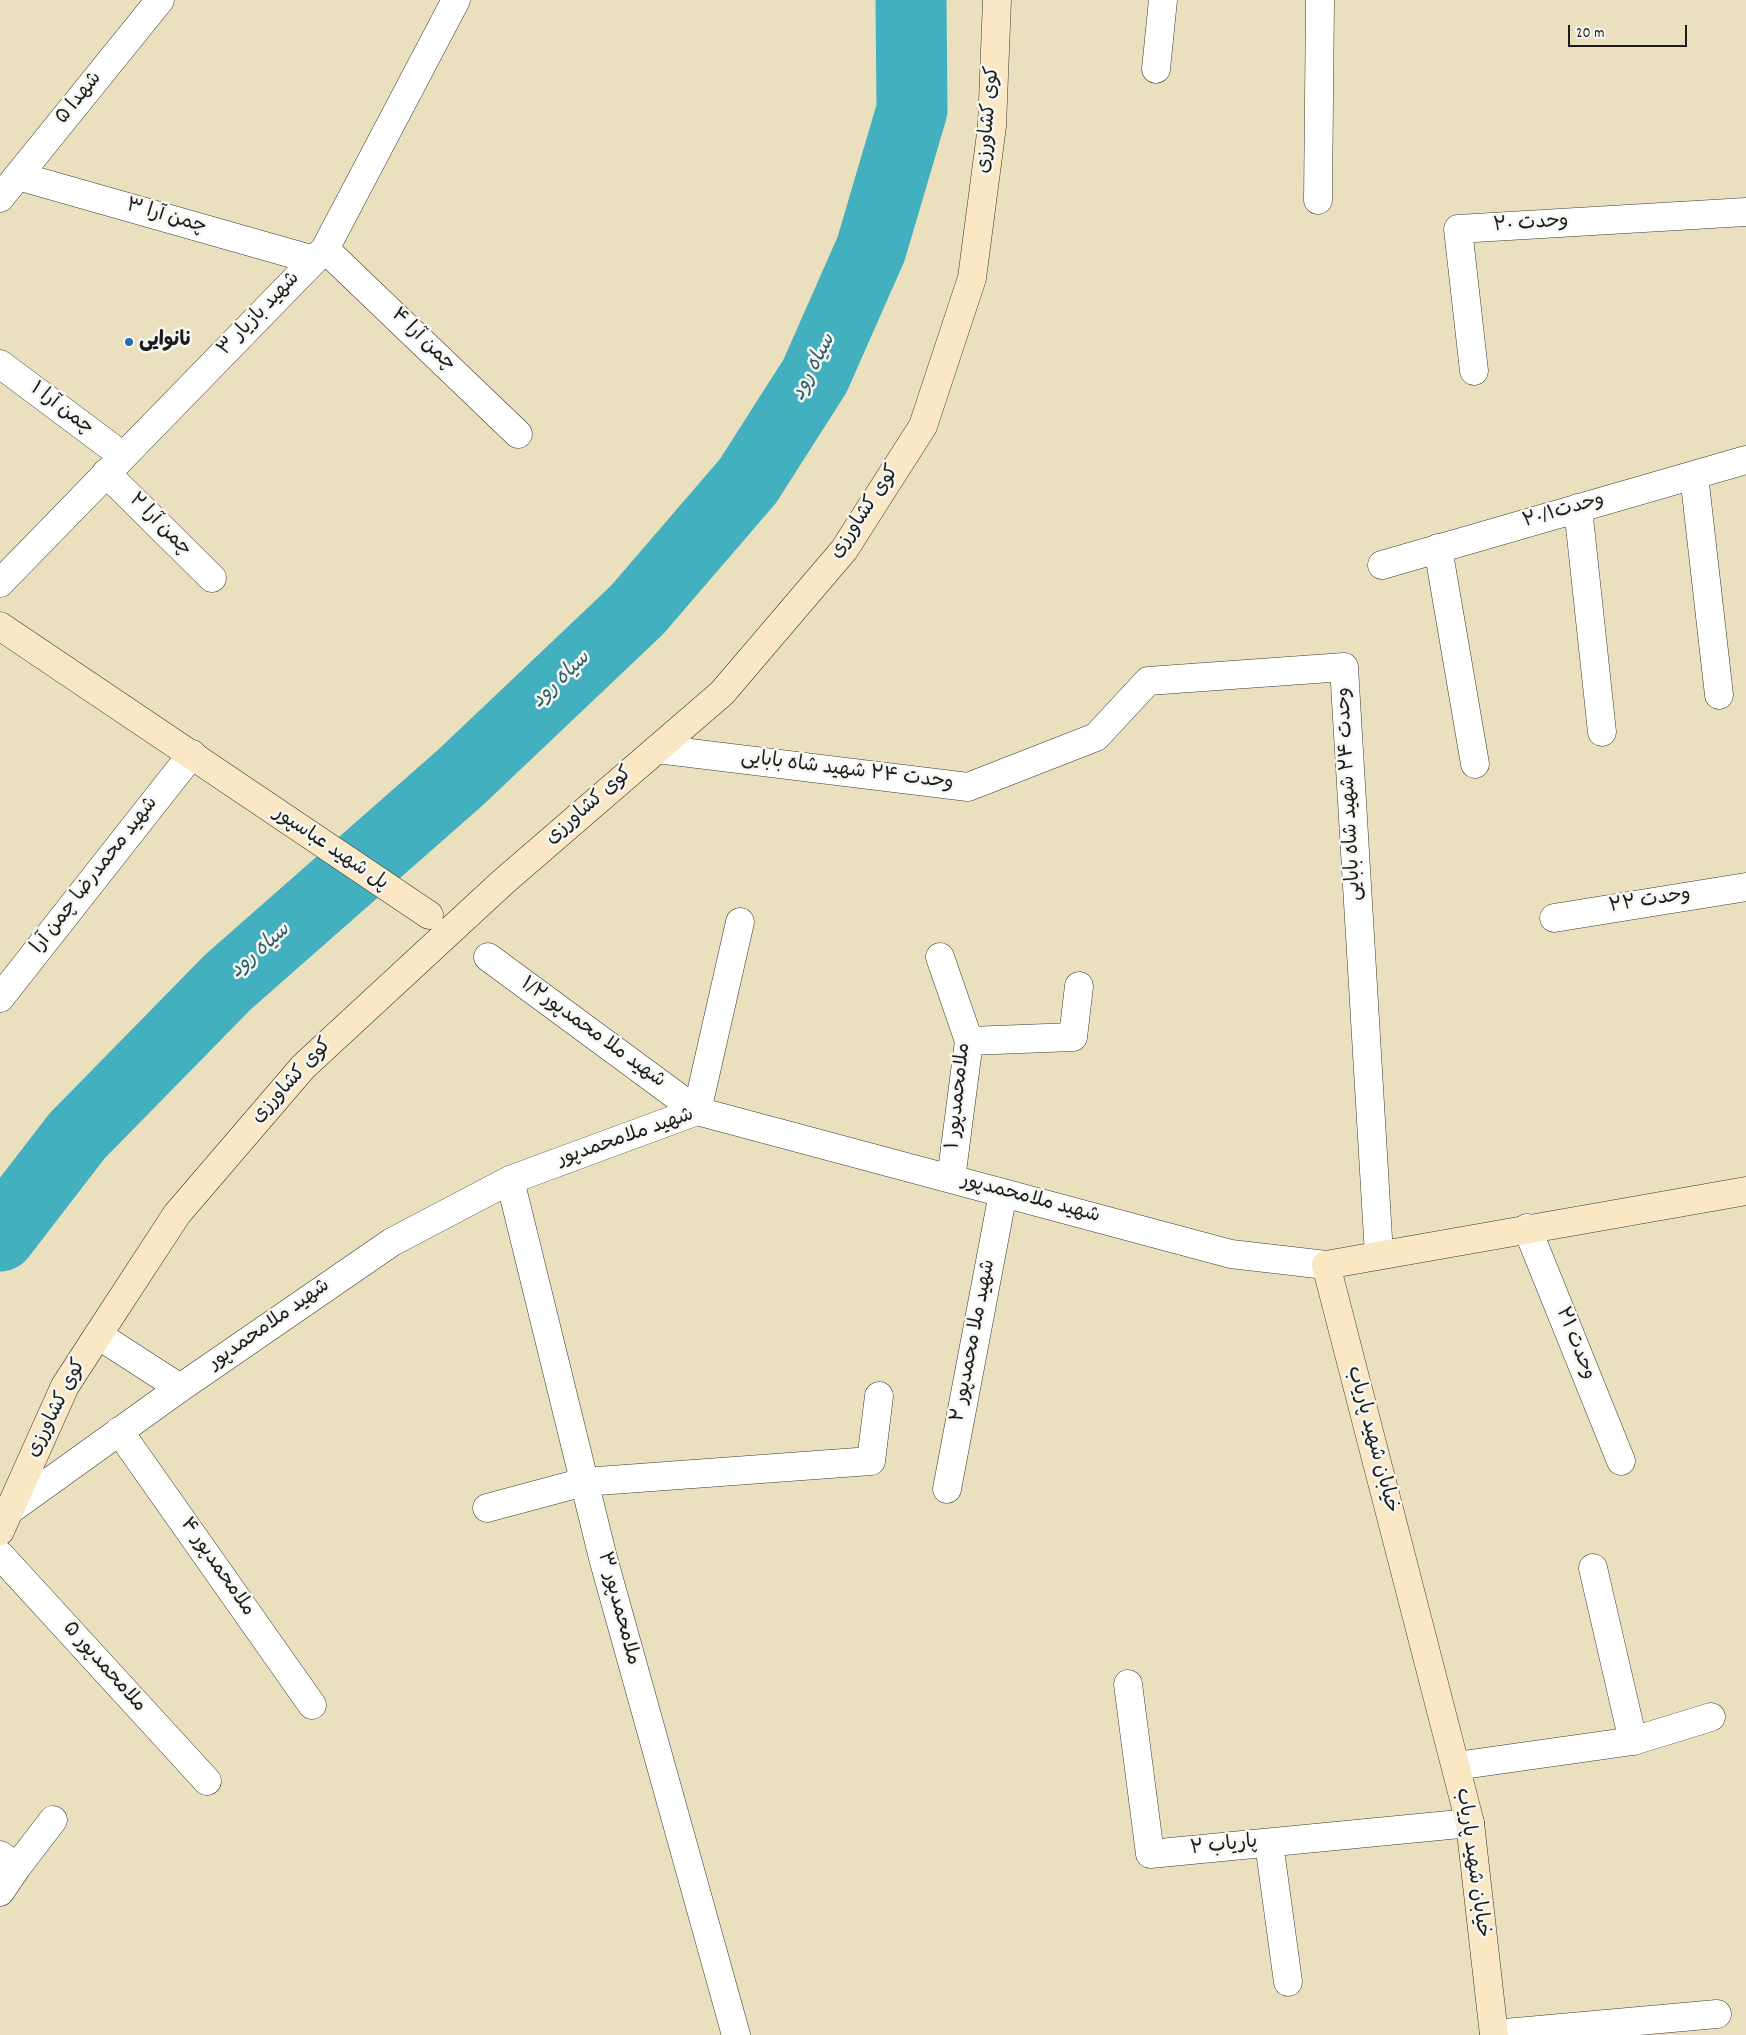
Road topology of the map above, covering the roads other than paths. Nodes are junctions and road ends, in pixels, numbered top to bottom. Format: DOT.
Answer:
graph roads {
  1 [pos="160,0"];
  2 [pos="997,0"];
  3 [pos="1163,0"];
  4 [pos="1320,0"];
  5 [pos="447,6"];
  6 [pos="1156,69"];
  7 [pos="18,176"];
  8 [pos="0,198"];
  9 [pos="1318,200"];
  10 [pos="1746,212"];
  11 [pos="320,254"];
  12 [pos="0,364"];
  13 [pos="1474,370"];
  14 [pos="518,434"];
  15 [pos="1746,460"];
  16 [pos="115,465"];
  17 [pos="1694,475"];
  18 [pos="1578,508"];
  19 [pos="1438,548"];
  20 [pos="1382,565"];
  21 [pos="212,578"];
  22 [pos="0,583"];
  23 [pos="0,626"];
  24 [pos="1720,695"];
  25 [pos="1602,732"];
  26 [pos="657,749"];
  27 [pos="192,754"];
  28 [pos="1475,764"];
  29 [pos="1746,887"];
  30 [pos="1554,918"];
  31 [pos="740,922"];
  32 [pos="439,924"];
  33 [pos="488,958"];
  34 [pos="940,958"];
  35 [pos="1080,986"];
  36 [pos="0,998"];
  37 [pos="969,1041"];
  38 [pos="697,1111"];
  39 [pos="951,1179"];
  40 [pos="510,1180"];
  41 [pos="1746,1191"];
  42 [pos="1004,1193"];
  43 [pos="1527,1228"];
  44 [pos="1379,1255"];
  45 [pos="1326,1265"];
  46 [pos="98,1335"];
  47 [pos="180,1388"];
  48 [pos="879,1396"];
  49 [pos="119,1431"];
  50 [pos="1621,1461"];
  51 [pos="584,1482"];
  52 [pos="947,1489"];
  53 [pos="488,1508"];
  54 [pos="5,1520"];
  55 [pos="0,1555"];
  56 [pos="1593,1568"];
  57 [pos="1128,1684"];
  58 [pos="312,1704"];
  59 [pos="1711,1717"];
  60 [pos="1633,1741"];
  61 [pos="1456,1766"];
  62 [pos="207,1781"];
  63 [pos="53,1820"];
  64 [pos="1470,1823"];
  65 [pos="1269,1843"];
  66 [pos="9,1861"];
  67 [pos="0,1892"];
  68 [pos="1288,1982"];
  69 [pos="1717,2014"];
  70 [pos="1494,2034"];
  71 [pos="736,2035"];
  1 -- 7 [label="street, شهدا ۵"];
  2 -- 26 [label="street, کوی کشاورزی"];
  3 -- 6 [label="street"];
  4 -- 9 [label="street"];
  5 -- 11 [label="street, شهید بازیار ۳"];
  7 -- 8 [label="street, شهدا ۵"];
  7 -- 11 [label="street, چمن آرا ۳"];
  10 -- 13 [label="street, وحدت ۲۰"];
  11 -- 14 [label="street, چمن آرا ۴"];
  11 -- 16 [label="street, شهید بازیار ۳"];
  12 -- 16 [label="street, چمن آرا ۱"];
  15 -- 17 [label="street, وحدت۲۰/۱"];
  16 -- 21 [label="street, چمن آرا ۲"];
  16 -- 22 [label="street, شهید بازیار ۳"];
  17 -- 18 [label="street, وحدت۲۰/۱"];
  17 -- 24 [label="street"];
  18 -- 19 [label="street, وحدت۲۰/۱"];
  18 -- 25 [label="street"];
  19 -- 20 [label="street, وحدت۲۰/۱"];
  19 -- 28 [label="street"];
  23 -- 27 [label="street"];
  26 -- 32 [label="street, کوی کشاورزی"];
  26 -- 44 [label="street, وحدت ۲۴ شهید شاه بابایی"];
  27 -- 32 [label="street, پل شهید عباسپور"];
  27 -- 36 [label="street, شهید محمدرضا چمن آرا"];
  29 -- 30 [label="street, وحدت ۲۲"];
  31 -- 38 [label="street"];
  32 -- 46 [label="street, کوی کشاورزی"];
  33 -- 38 [label="street, شهید ملا محمدپور۱/۲"];
  34 -- 37 [label="street, ملامحمدپور ۱"];
  35 -- 37 [label="street"];
  37 -- 39 [label="street, ملامحمدپور ۱"];
  38 -- 39 [label="street, شهید ملامحمدپور"];
  38 -- 40 [label="street, شهید ملامحمدپور"];
  39 -- 42 [label="street, شهید ملامحمدپور"];
  40 -- 47 [label="street, شهید ملامحمدپور"];
  40 -- 51 [label="street, ملامحمدپور ۳"];
  41 -- 43 [label="street"];
  42 -- 45 [label="street, شهید ملامحمدپور"];
  42 -- 52 [label="street, شهید ملا محمدپور ۲"];
  43 -- 44 [label="street"];
  43 -- 50 [label="street, وحدت ۲۱"];
  44 -- 45 [label="street"];
  45 -- 61 [label="street, خیابان شهید پاریاب"];
  46 -- 47 [label="street"];
  46 -- 54 [label="street, کوی کشاورزی"];
  47 -- 49 [label="street, شهید ملامحمدپور"];
  48 -- 51 [label="street"];
  49 -- 54 [label="street, شهید ملامحمدپور"];
  49 -- 58 [label="street, ملامحمدپور ۴"];
  51 -- 53 [label="street"];
  51 -- 71 [label="street, ملامحمدپور ۳"];
  55 -- 62 [label="street, ملامحمدپور ۵"];
  56 -- 60 [label="street"];
  57 -- 65 [label="street, پاریاب ۲"];
  59 -- 60 [label="street"];
  60 -- 61 [label="street"];
  61 -- 64 [label="street, خیابان شهید پاریاب"];
  63 -- 66 [label="street"];
  64 -- 65 [label="street, پاریاب ۲"];
  64 -- 70 [label="street, خیابان شهید پاریاب"];
  65 -- 68 [label="street"];
  66 -- 67 [label="street"];
  69 -- 70 [label="street"];
}
